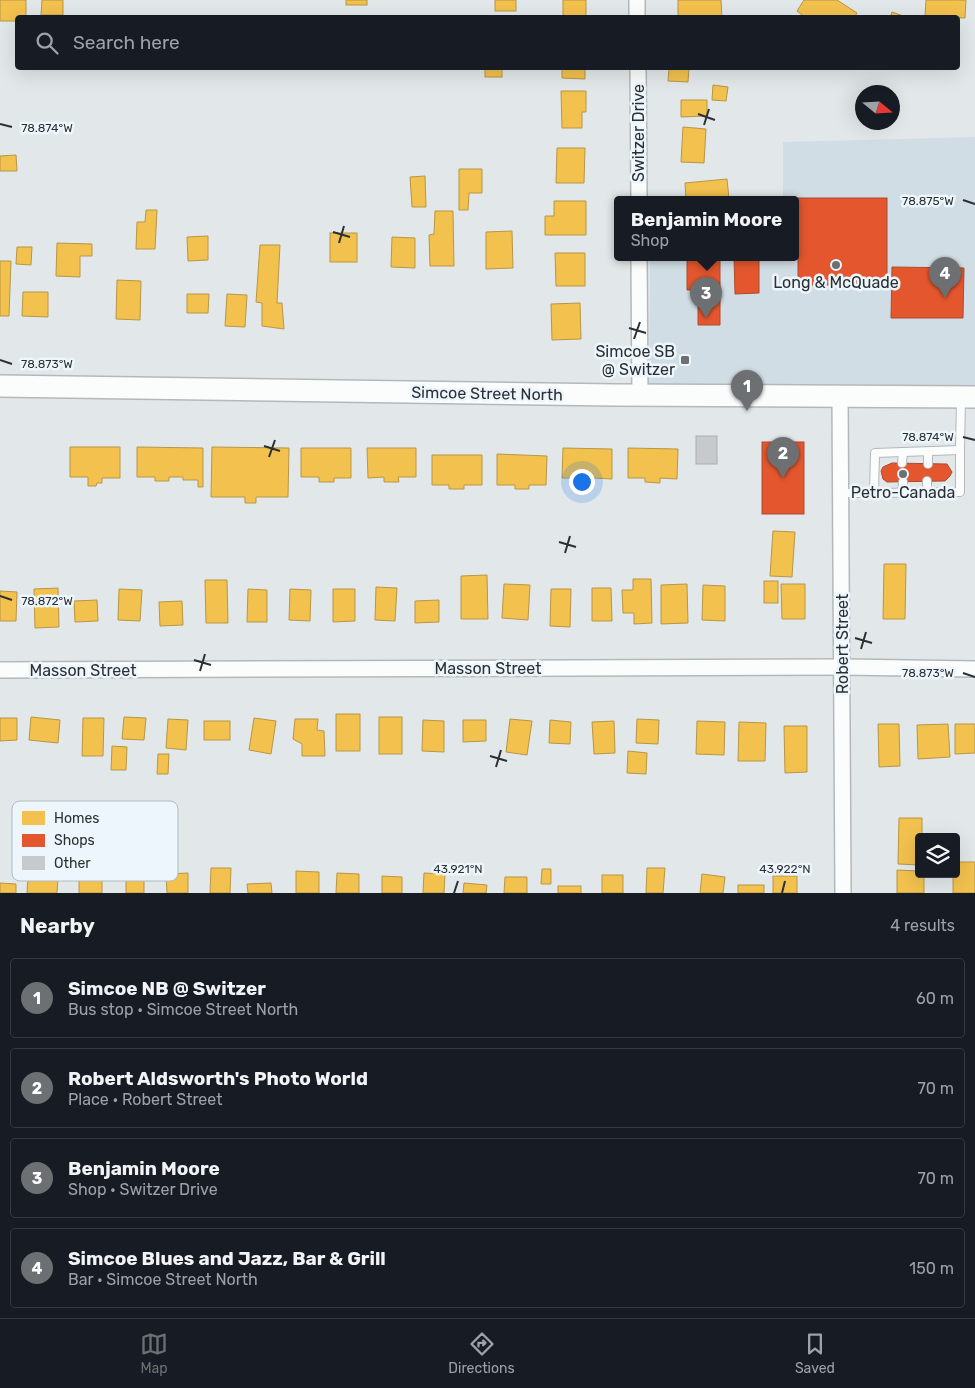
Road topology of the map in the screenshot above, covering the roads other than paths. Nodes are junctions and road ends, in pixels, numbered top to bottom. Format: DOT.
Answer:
graph roads {
  1 [pos="637,0"];
  2 [pos="637,15"];
  3 [pos="638,70"];
  4 [pos="639,196"];
  5 [pos="639,261"];
  6 [pos="0,386"];
  7 [pos="640,395"];
  8 [pos="840,395"];
  9 [pos="968,397"];
  10 [pos="960,450"];
  11 [pos="902,452"];
  12 [pos="928,452"];
  13 [pos="902,464"];
  14 [pos="928,464"];
  15 [pos="928,481"];
  16 [pos="903,482"];
  17 [pos="841,493"];
  18 [pos="874,493"];
  19 [pos="902,493"];
  20 [pos="927,493"];
  21 [pos="843,667"];
  22 [pos="975,669"];
  23 [pos="0,670"];
  24 [pos="843,893"];
  1 -- 2 [label="street"];
  3 -- 4 [label="street, Switzer Drive"];
  5 -- 7 [label="street"];
  6 -- 7 [label="main road, Simcoe Street North"];
  7 -- 8 [label="main road, Simcoe Street North"];
  8 -- 9 [label="main road, Simcoe Street North"];
  8 -- 17 [label="street, Robert Street"];
  9 -- 10 [label="lane"];
  10 -- 12 [label="lane"];
  10 -- 20 [label="lane"];
  11 -- 12 [label="lane"];
  11 -- 13 [label="lane"];
  11 -- 18 [label="lane"];
  12 -- 14 [label="lane"];
  15 -- 20 [label="lane"];
  16 -- 19 [label="lane"];
  17 -- 18 [label="lane"];
  17 -- 21 [label="street, Robert Street"];
  18 -- 19 [label="lane"];
  19 -- 20 [label="lane"];
  21 -- 22 [label="street, Masson Street"];
  21 -- 23 [label="street, Masson Street"];
  21 -- 24 [label="street, Robert Street"];
}
